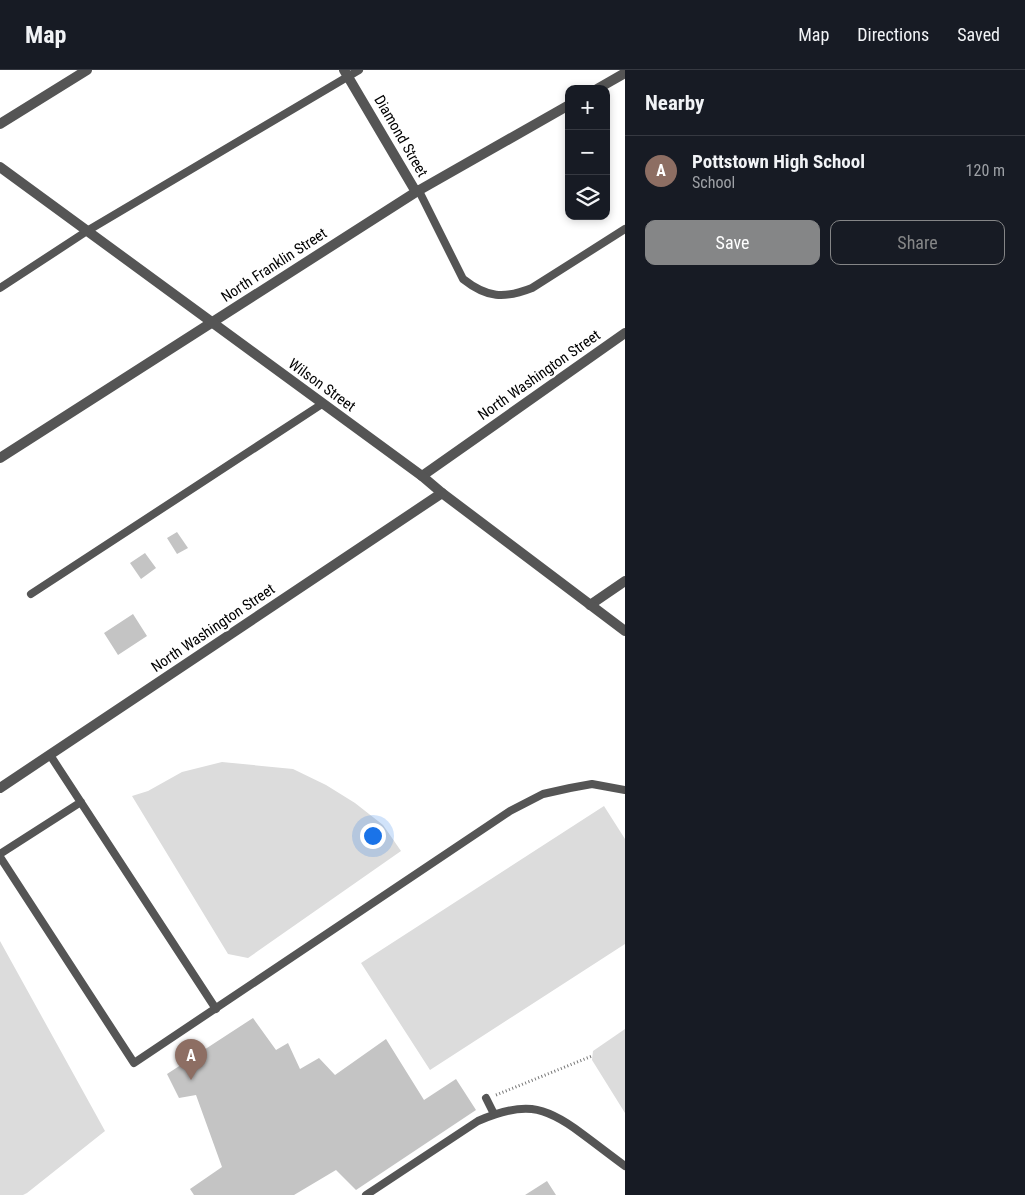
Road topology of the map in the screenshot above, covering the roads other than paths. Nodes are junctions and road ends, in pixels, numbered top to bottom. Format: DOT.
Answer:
graph roads {
  1 [pos="87,70"];
  2 [pos="360,70"];
  3 [pos="346,73"];
  4 [pos="625,73"];
  5 [pos="604,85"];
  6 [pos="565,107"];
  7 [pos="0,124"];
  8 [pos="0,167"];
  9 [pos="418,191"];
  10 [pos="625,229"];
  11 [pos="87,231"];
  12 [pos="0,288"];
  13 [pos="211,323"];
  14 [pos="625,333"];
  15 [pos="322,404"];
  16 [pos="0,458"];
  17 [pos="422,476"];
  18 [pos="442,493"];
  19 [pos="625,581"];
  20 [pos="31,594"];
  21 [pos="590,605"];
  22 [pos="625,631"];
  23 [pos="50,754"];
  24 [pos="0,788"];
  25 [pos="625,790"];
  26 [pos="81,802"];
  27 [pos="0,856"];
  28 [pos="216,1009"];
  29 [pos="486,1098"];
  30 [pos="494,1114"];
  31 [pos="625,1166"];
  32 [pos="366,1195"];
  1 -- 7 [label="street"];
  2 -- 3 [label="lane"];
  3 -- 9 [label="street, Diamond Street"];
  3 -- 11 [label="lane"];
  4 -- 5 [label="street"];
  6 -- 9 [label="street, North Franklin Street"];
  8 -- 11 [label="street, Wilson Street"];
  9 -- 10 [label="lane"];
  9 -- 13 [label="street, North Franklin Street"];
  11 -- 12 [label="lane"];
  11 -- 13 [label="street, Wilson Street"];
  13 -- 15 [label="street, Wilson Street"];
  13 -- 16 [label="street, North Franklin Street"];
  14 -- 17 [label="street, North Washington Street"];
  15 -- 17 [label="street, Wilson Street"];
  15 -- 20 [label="lane"];
  17 -- 18 [label="street, Wilson Street"];
  18 -- 21 [label="street, Wilson Street"];
  18 -- 23 [label="street, North Washington Street"];
  19 -- 21 [label="street"];
  21 -- 22 [label="street, Wilson Street"];
  23 -- 24 [label="street, North Washington Street"];
  23 -- 26 [label="lane"];
  25 -- 28 [label="lane"];
  26 -- 27 [label="lane"];
  26 -- 28 [label="lane"];
  27 -- 28 [label="lane"];
  29 -- 30 [label="lane"];
  30 -- 31 [label="lane"];
  30 -- 32 [label="lane"];
}
